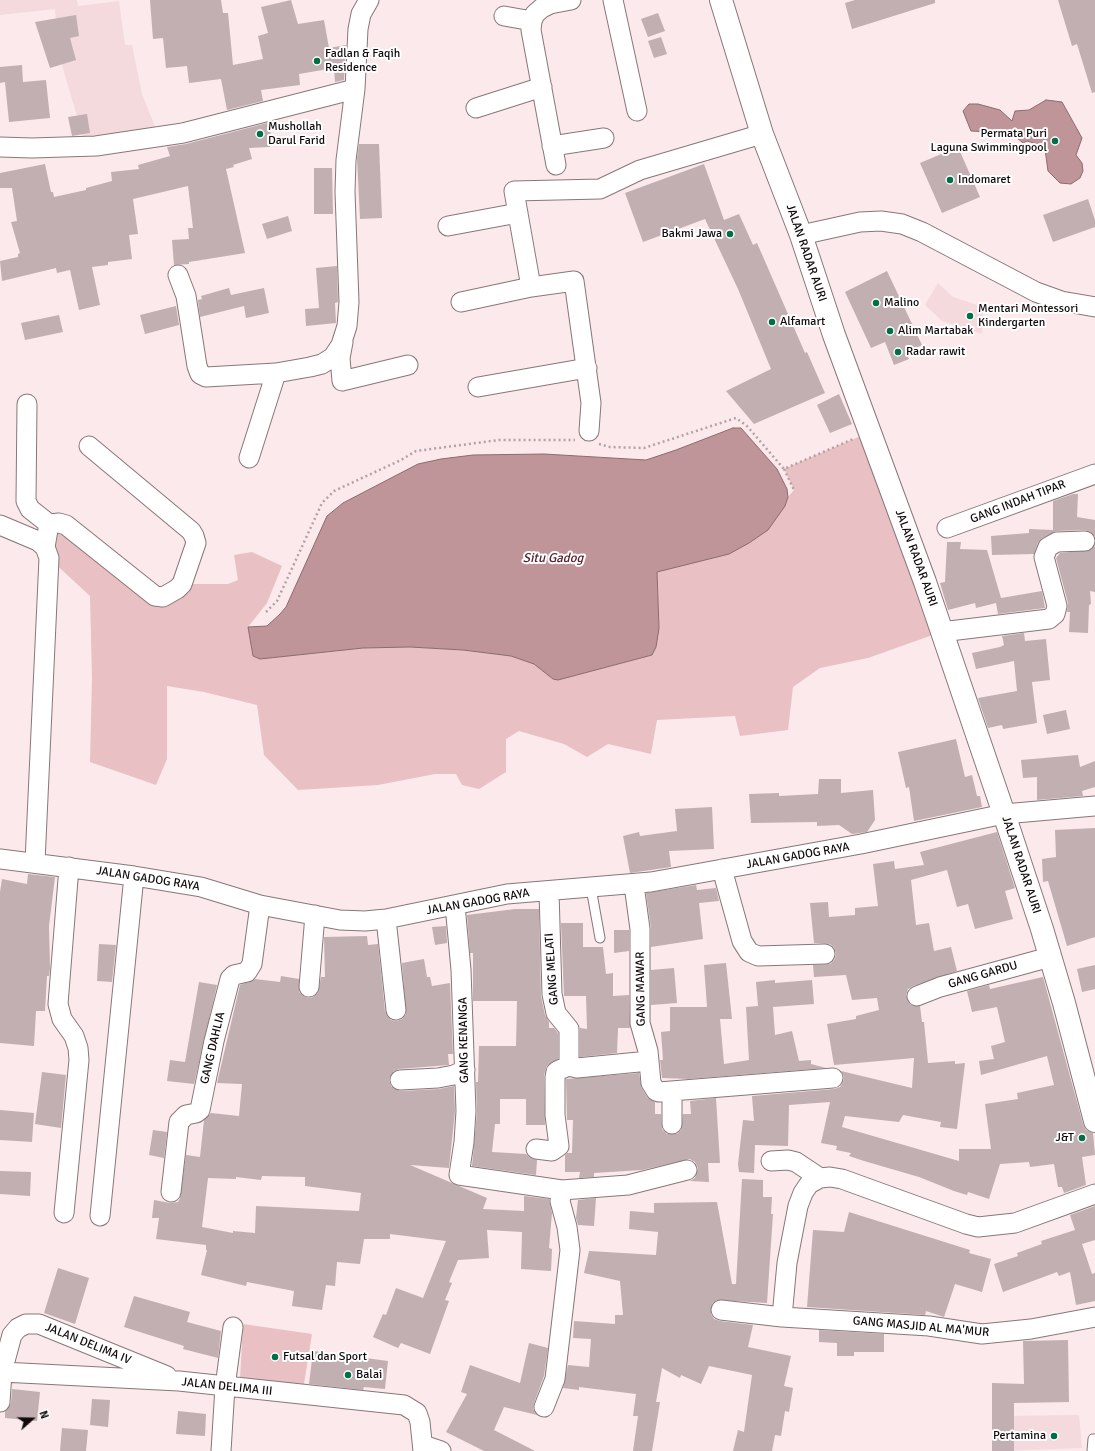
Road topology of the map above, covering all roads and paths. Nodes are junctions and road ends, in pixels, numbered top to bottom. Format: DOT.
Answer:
graph roads {
  1 [pos="369,0"];
  2 [pos="571,0"];
  3 [pos="613,0"];
  4 [pos="720,0"];
  5 [pos="504,16"];
  6 [pos="532,21"];
  7 [pos="542,87"];
  8 [pos="355,89"];
  9 [pos="476,108"];
  10 [pos="637,111"];
  11 [pos="762,134"];
  12 [pos="604,138"];
  13 [pos="552,146"];
  14 [pos="0,147"];
  15 [pos="556,165"];
  16 [pos="518,213"];
  17 [pos="448,226"];
  18 [pos="801,235"];
  19 [pos="178,275"];
  20 [pos="531,287"];
  21 [pos="461,302"];
  22 [pos="1095,307"];
  23 [pos="344,337"];
  24 [pos="408,365"];
  25 [pos="587,368"];
  26 [pos="276,373"];
  27 [pos="478,387"];
  28 [pos="27,404"];
  29 [pos="870,432"];
  30 [pos="589,439"];
  31 [pos="89,446"];
  32 [pos="249,458"];
  33 [pos="784,469"];
  34 [pos="1092,475"];
  35 [pos="794,490"];
  36 [pos="49,524"];
  37 [pos="0,525"];
  38 [pos="948,528"];
  39 [pos="1085,541"];
  40 [pos="45,547"];
  41 [pos="266,612"];
  42 [pos="941,632"];
  43 [pos="1095,806"];
  44 [pos="1004,814"];
  45 [pos="0,859"];
  46 [pos="35,862"];
  47 [pos="69,867"];
  48 [pos="722,869"];
  49 [pos="134,876"];
  50 [pos="634,885"];
  51 [pos="591,888"];
  52 [pos="549,891"];
  53 [pos="260,905"];
  54 [pos="455,905"];
  55 [pos="315,915"];
  56 [pos="386,919"];
  57 [pos="600,938"];
  58 [pos="825,954"];
  59 [pos="1050,956"];
  60 [pos="309,988"];
  61 [pos="917,996"];
  62 [pos="396,1010"];
  63 [pos="649,1061"];
  64 [pos="569,1066"];
  65 [pos="465,1070"];
  66 [pos="834,1078"];
  67 [pos="400,1080"];
  68 [pos="1090,1083"];
  69 [pos="664,1091"];
  70 [pos="1095,1121"];
  71 [pos="672,1124"];
  72 [pos="536,1149"];
  73 [pos="771,1161"];
  74 [pos="687,1170"];
  75 [pos="820,1178"];
  76 [pos="562,1190"];
  77 [pos="171,1192"];
  78 [pos="1095,1194"];
  79 [pos="64,1213"];
  80 [pos="100,1216"];
  81 [pos="721,1310"];
  82 [pos="1095,1317"];
  83 [pos="782,1318"];
  84 [pos="233,1327"];
  85 [pos="2,1372"];
  86 [pos="179,1381"];
  87 [pos="225,1387"];
  88 [pos="0,1402"];
  89 [pos="544,1407"];
  90 [pos="1094,1439"];
  91 [pos="429,1449"];
  92 [pos="221,1451"];
  93 [pos="1092,1451"];
  1 -- 8 [label="street"];
  2 -- 6 [label="street"];
  3 -- 10 [label="street"];
  4 -- 11 [label="main road, JALAN RADAR AURI"];
  5 -- 6 [label="street"];
  6 -- 7 [label="street"];
  7 -- 9 [label="street"];
  7 -- 13 [label="street"];
  8 -- 14 [label="street"];
  8 -- 23 [label="street"];
  11 -- 16 [label="street"];
  11 -- 18 [label="main road, JALAN RADAR AURI"];
  12 -- 13 [label="street"];
  13 -- 15 [label="street"];
  16 -- 17 [label="street"];
  16 -- 20 [label="street"];
  18 -- 22 [label="street"];
  18 -- 29 [label="main road, JALAN RADAR AURI"];
  19 -- 26 [label="street"];
  20 -- 21 [label="street"];
  20 -- 25 [label="street"];
  23 -- 24 [label="street"];
  23 -- 26 [label="street"];
  25 -- 27 [label="street"];
  25 -- 30 [label="street"];
  26 -- 32 [label="street"];
  28 -- 36 [label="street"];
  29 -- 33 [label="path"];
  29 -- 42 [label="main road, JALAN RADAR AURI"];
  30 -- 33 [label="path"];
  30 -- 41 [label="path"];
  31 -- 36 [label="street"];
  33 -- 35 [label="path"];
  34 -- 38 [label="street, GANG INDAH TIPAR"];
  36 -- 40 [label="street"];
  37 -- 40 [label="street"];
  39 -- 42 [label="street"];
  40 -- 46 [label="street"];
  42 -- 44 [label="main road, JALAN RADAR AURI"];
  43 -- 44 [label="street, JALAN GADOG RAYA"];
  44 -- 48 [label="street, JALAN GADOG RAYA"];
  44 -- 59 [label="main road, JALAN RADAR AURI"];
  45 -- 46 [label="street, JALAN GADOG RAYA"];
  46 -- 47 [label="street, JALAN GADOG RAYA"];
  47 -- 49 [label="street, JALAN GADOG RAYA"];
  47 -- 79 [label="street"];
  48 -- 50 [label="street, JALAN GADOG RAYA"];
  48 -- 58 [label="street"];
  49 -- 53 [label="street, JALAN GADOG RAYA"];
  49 -- 80 [label="street"];
  50 -- 51 [label="street, JALAN GADOG RAYA"];
  50 -- 63 [label="street, GANG MAWAR"];
  51 -- 52 [label="street, JALAN GADOG RAYA"];
  51 -- 57 [label="lane"];
  52 -- 54 [label="street, JALAN GADOG RAYA"];
  52 -- 64 [label="street, GANG MELATI"];
  53 -- 55 [label="street, JALAN GADOG RAYA"];
  53 -- 77 [label="street, GANG DAHLIA"];
  54 -- 56 [label="street, JALAN GADOG RAYA"];
  54 -- 65 [label="street, GANG KENANGA"];
  55 -- 56 [label="street, JALAN GADOG RAYA"];
  55 -- 60 [label="street"];
  56 -- 62 [label="street"];
  59 -- 61 [label="street, GANG GARDU"];
  59 -- 68 [label="main road, JALAN RADAR AURI"];
  63 -- 64 [label="street"];
  63 -- 69 [label="street, GANG MAWAR"];
  64 -- 72 [label="street"];
  65 -- 67 [label="street"];
  65 -- 76 [label="street, GANG KENANGA"];
  66 -- 69 [label="street"];
  68 -- 70 [label="main road, JALAN RADAR AURI"];
  69 -- 71 [label="street, GANG MAWAR"];
  73 -- 75 [label="street"];
  74 -- 76 [label="street"];
  75 -- 78 [label="street"];
  75 -- 83 [label="street"];
  76 -- 89 [label="street"];
  81 -- 83 [label="street, GANG MASJID AL MA'MUR"];
  82 -- 83 [label="street, GANG MASJID AL MA'MUR"];
  84 -- 87 [label="street"];
  85 -- 86 [label="street, JALAN DELIMA III"];
  85 -- 86 [label="street, JALAN DELIMA IV"];
  85 -- 88 [label="street, JALAN DELIMA IV"];
  86 -- 87 [label="street, JALAN DELIMA III"];
  87 -- 91 [label="street, JALAN DELIMA III"];
  87 -- 92 [label="street"];
  90 -- 93 [label="lane"];
}
